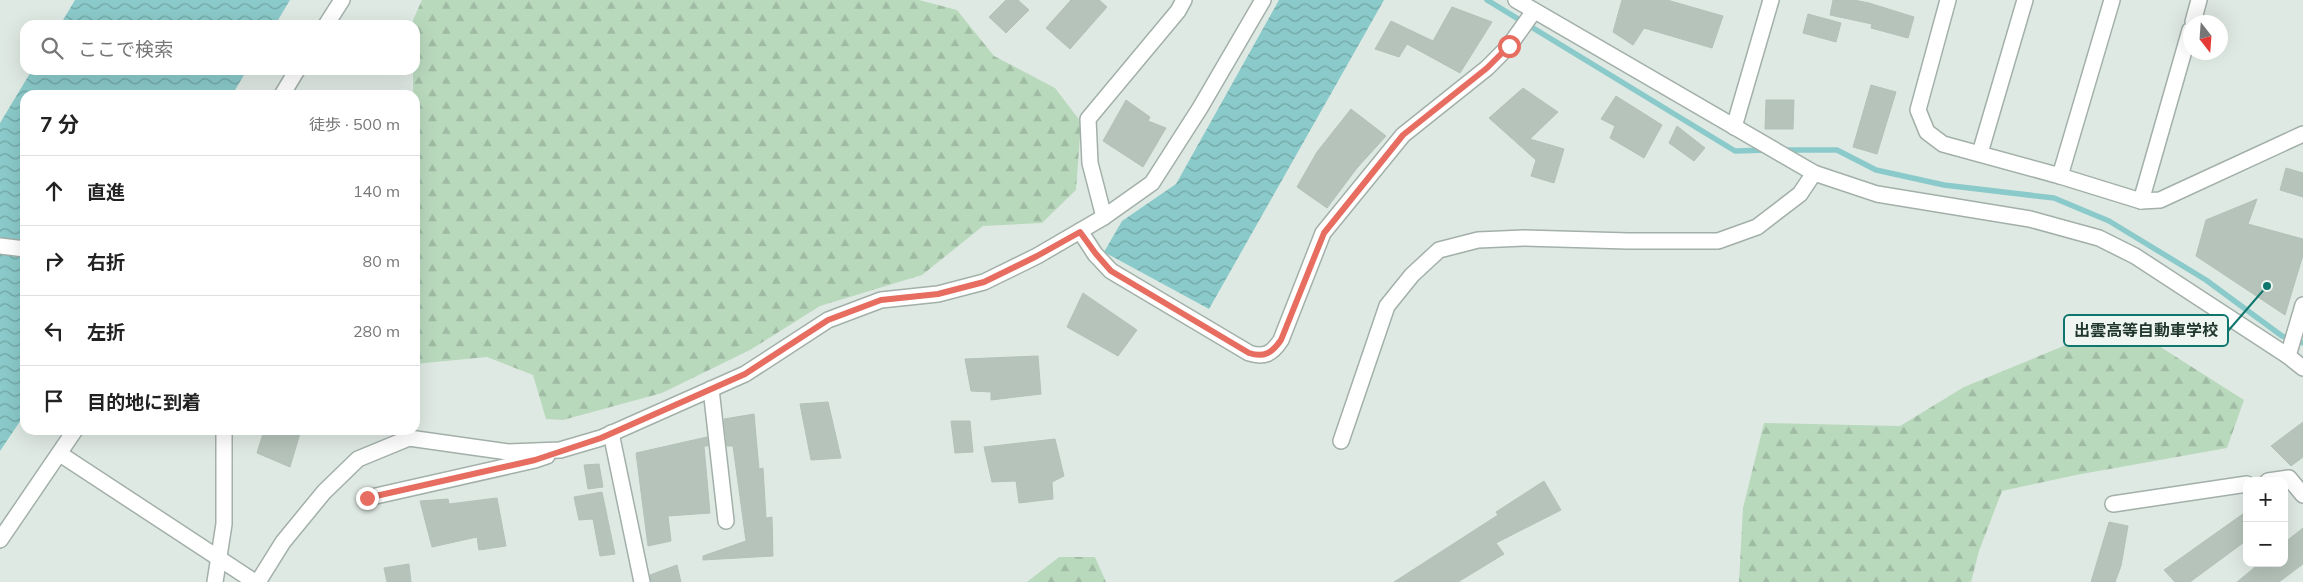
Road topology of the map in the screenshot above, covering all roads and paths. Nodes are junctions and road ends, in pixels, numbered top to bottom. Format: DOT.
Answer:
graph roads {
  1 [pos="342,0"];
  2 [pos="1184,0"];
  3 [pos="1263,0"];
  4 [pos="1516,0"];
  5 [pos="1771,0"];
  6 [pos="1948,0"];
  7 [pos="2025,0"];
  8 [pos="2112,0"];
  9 [pos="2199,0"];
  10 [pos="1534,11"];
  11 [pos="2195,15"];
  12 [pos="329,20"];
  13 [pos="2183,54"];
  14 [pos="294,75"];
  15 [pos="285,90"];
  16 [pos="1734,127"];
  17 [pos="2303,134"];
  18 [pos="1980,153"];
  19 [pos="1814,174"];
  20 [pos="2060,176"];
  21 [pos="2141,201"];
  22 [pos="1104,217"];
  23 [pos="1080,232"];
  24 [pos="0,246"];
  25 [pos="20,249"];
  26 [pos="2303,305"];
  27 [pos="2288,356"];
  28 [pos="2303,368"];
  29 [pos="710,389"];
  30 [pos="611,434"];
  31 [pos="72,435"];
  32 [pos="224,435"];
  33 [pos="1341,441"];
  34 [pos="560,450"];
  35 [pos="60,454"];
  36 [pos="2288,478"];
  37 [pos="2243,485"];
  38 [pos="2303,495"];
  39 [pos="367,498"];
  40 [pos="2113,504"];
  41 [pos="726,521"];
  42 [pos="0,540"];
  43 [pos="219,560"];
  44 [pos="215,582"];
  45 [pos="257,582"];
  46 [pos="642,582"];
  1 -- 12 [label="street"];
  2 -- 22 [label="street"];
  3 -- 22 [label="street"];
  4 -- 10 [label="street"];
  5 -- 16 [label="street"];
  6 -- 18 [label="street"];
  7 -- 18 [label="street"];
  8 -- 20 [label="street"];
  9 -- 11 [label="street"];
  10 -- 16 [label="street"];
  10 -- 23 [label="street"];
  13 -- 21 [label="street"];
  14 -- 15 [label="street"];
  16 -- 19 [label="street"];
  17 -- 21 [label="street"];
  18 -- 20 [label="street"];
  19 -- 27 [label="street"];
  19 -- 33 [label="street"];
  20 -- 21 [label="street"];
  22 -- 23 [label="street"];
  23 -- 29 [label="street"];
  24 -- 25 [label="street"];
  26 -- 27 [label="street"];
  27 -- 28 [label="street"];
  29 -- 30 [label="street"];
  29 -- 41 [label="street"];
  30 -- 34 [label="street"];
  30 -- 46 [label="street"];
  31 -- 35 [label="street"];
  32 -- 43 [label="street"];
  34 -- 39 [label="street"];
  34 -- 45 [label="street"];
  35 -- 42 [label="street"];
  35 -- 43 [label="street"];
  36 -- 38 [label="street"];
  37 -- 40 [label="street"];
  43 -- 44 [label="street"];
  43 -- 45 [label="street"];
}
